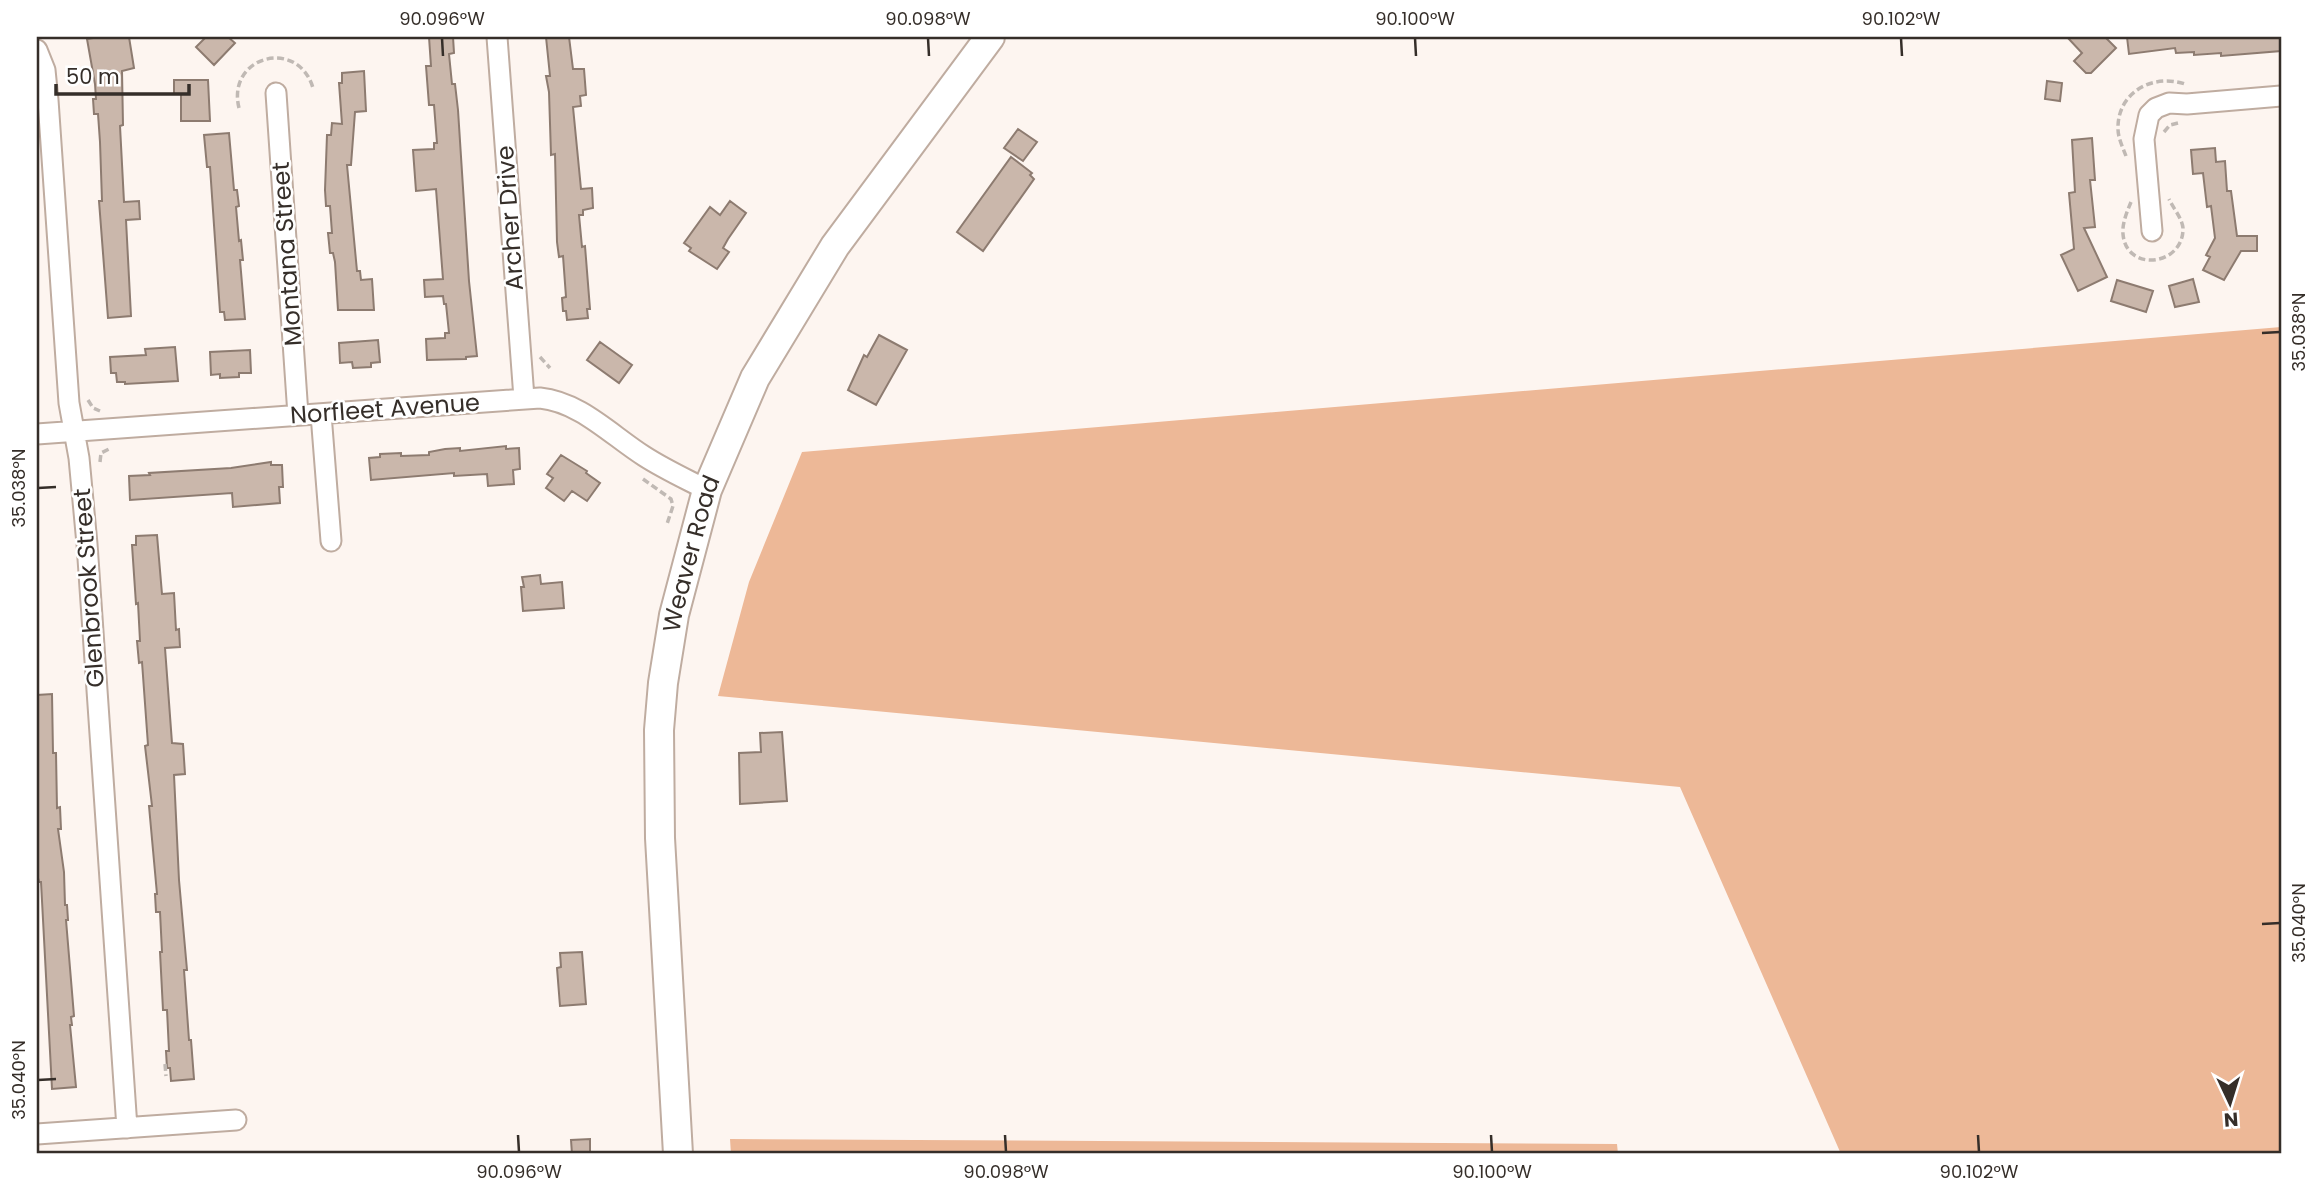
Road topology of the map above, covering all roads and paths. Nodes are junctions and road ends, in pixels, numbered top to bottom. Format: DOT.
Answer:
graph roads {
  1 [pos="497,37"];
  2 [pos="990,37"];
  3 [pos="37,50"];
  4 [pos="2189,85"];
  5 [pos="313,89"];
  6 [pos="276,93"];
  7 [pos="2281,96"];
  8 [pos="239,108"];
  9 [pos="2190,122"];
  10 [pos="2163,134"];
  11 [pos="2129,164"];
  12 [pos="2168,188"];
  13 [pos="2130,195"];
  14 [pos="2152,231"];
  15 [pos="87,393"];
  16 [pos="524,398"];
  17 [pos="108,411"];
  18 [pos="321,414"];
  19 [pos="298,415"];
  20 [pos="74,431"];
  21 [pos="37,434"];
  22 [pos="640,477"];
  23 [pos="707,490"];
  24 [pos="667,524"];
  25 [pos="331,541"];
  26 [pos="165,1064"];
  27 [pos="166,1076"];
  28 [pos="236,1120"];
  29 [pos="127,1128"];
  30 [pos="37,1134"];
  31 [pos="678,1154"];
  1 -- 16 [label="street, Archer Drive"];
  2 -- 23 [label="main road, Weaver Road"];
  3 -- 20 [label="street, Glenbrook Street"];
  4 -- 11 [label="path"];
  5 -- 8 [label="path"];
  6 -- 19 [label="street, Montana Street"];
  7 -- 14 [label="street"];
  9 -- 10 [label="path"];
  12 -- 13 [label="path"];
  15 -- 17 [label="path"];
  16 -- 18 [label="street, Norfleet Avenue"];
  16 -- 23 [label="street, Norfleet Avenue"];
  18 -- 19 [label="street, Norfleet Avenue"];
  18 -- 25 [label="street"];
  19 -- 20 [label="street, Norfleet Avenue"];
  20 -- 21 [label="street, Norfleet Avenue"];
  20 -- 29 [label="street, Glenbrook Street"];
  22 -- 24 [label="path"];
  23 -- 31 [label="main road, Weaver Road"];
  26 -- 27 [label="path"];
  28 -- 29 [label="street"];
  29 -- 30 [label="street"];
}
